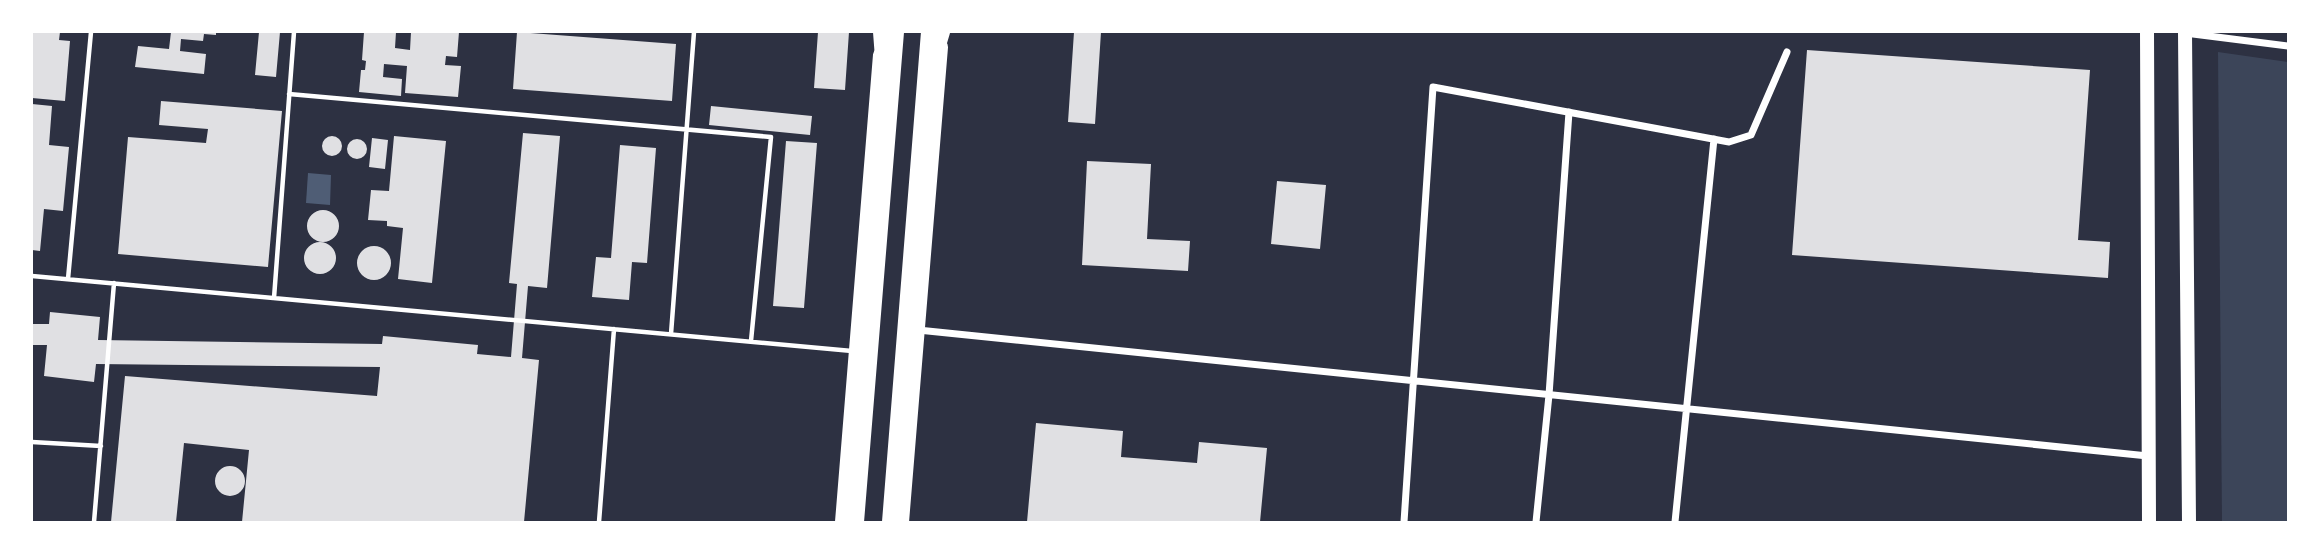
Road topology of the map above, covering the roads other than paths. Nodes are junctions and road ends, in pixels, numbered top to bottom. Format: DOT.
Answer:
graph roads {
  1 [pos="91,32"];
  2 [pos="294,32"];
  3 [pos="694,32"];
  4 [pos="882,32"];
  5 [pos="896,32"];
  6 [pos="929,32"];
  7 [pos="942,32"];
  8 [pos="2147,32"];
  9 [pos="2185,32"];
  10 [pos="2288,46"];
  11 [pos="1787,52"];
  12 [pos="289,94"];
  13 [pos="1569,112"];
  14 [pos="687,129"];
  15 [pos="1714,139"];
  16 [pos="880,226"];
  17 [pos="913,231"];
  18 [pos="32,275"];
  19 [pos="68,279"];
  20 [pos="114,283"];
  21 [pos="274,298"];
  22 [pos="614,329"];
  23 [pos="917,330"];
  24 [pos="671,334"];
  25 [pos="751,341"];
  26 [pos="857,352"];
  27 [pos="1414,381"];
  28 [pos="1549,395"];
  29 [pos="1687,409"];
  30 [pos="32,442"];
  31 [pos="101,446"];
  32 [pos="2148,456"];
  33 [pos="94,523"];
  34 [pos="599,523"];
  35 [pos="843,523"];
  36 [pos="856,523"];
  37 [pos="890,523"];
  38 [pos="901,523"];
  39 [pos="1404,523"];
  40 [pos="1536,523"];
  41 [pos="1675,523"];
  42 [pos="2149,523"];
  43 [pos="2189,523"];
  1 -- 19 [label="lane"];
  2 -- 12 [label="lane"];
  3 -- 14 [label="lane"];
  4 -- 16 [label="main road"];
  4 -- 26 [label="main road"];
  5 -- 16 [label="main road"];
  6 -- 17 [label="main road"];
  7 -- 17 [label="main road"];
  7 -- 23 [label="main road"];
  8 -- 32 [label="main road"];
  9 -- 10 [label="street"];
  9 -- 43 [label="main road"];
  11 -- 15 [label="street"];
  12 -- 14 [label="lane"];
  12 -- 21 [label="lane"];
  13 -- 15 [label="street"];
  13 -- 27 [label="street"];
  13 -- 28 [label="street"];
  14 -- 24 [label="lane"];
  14 -- 25 [label="lane"];
  15 -- 29 [label="street"];
  16 -- 36 [label="main road"];
  17 -- 37 [label="main road"];
  18 -- 19 [label="lane"];
  19 -- 20 [label="lane"];
  20 -- 21 [label="lane"];
  20 -- 31 [label="lane"];
  21 -- 22 [label="lane"];
  22 -- 24 [label="lane"];
  22 -- 34 [label="lane"];
  23 -- 27 [label="street"];
  23 -- 38 [label="main road"];
  24 -- 25 [label="lane"];
  25 -- 26 [label="lane"];
  26 -- 35 [label="main road"];
  27 -- 28 [label="street"];
  27 -- 39 [label="street"];
  28 -- 29 [label="street"];
  28 -- 40 [label="street"];
  29 -- 32 [label="street"];
  29 -- 41 [label="street"];
  30 -- 31 [label="lane"];
  31 -- 33 [label="lane"];
  32 -- 42 [label="main road"];
}
